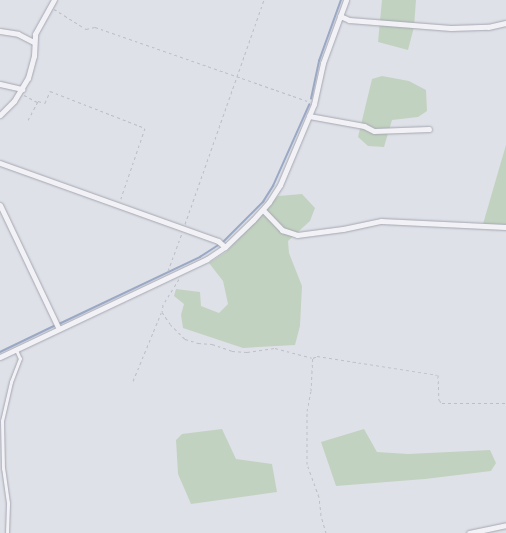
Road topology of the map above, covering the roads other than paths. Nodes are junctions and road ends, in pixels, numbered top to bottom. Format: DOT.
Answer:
graph roads {
  1 [pos="54,0"];
  2 [pos="346,0"];
  3 [pos="340,16"];
  4 [pos="506,23"];
  5 [pos="0,31"];
  6 [pos="34,42"];
  7 [pos="0,84"];
  8 [pos="21,91"];
  9 [pos="0,115"];
  10 [pos="309,116"];
  11 [pos="429,129"];
  12 [pos="0,163"];
  13 [pos="0,205"];
  14 [pos="263,210"];
  15 [pos="506,227"];
  16 [pos="223,245"];
  17 [pos="59,329"];
  18 [pos="16,350"];
  19 [pos="0,357"];
  20 [pos="506,525"];
  21 [pos="7,533"];
  22 [pos="469,533"];
  1 -- 6 [label="street"];
  2 -- 3 [label="street"];
  3 -- 4 [label="street"];
  3 -- 10 [label="street"];
  5 -- 6 [label="street"];
  6 -- 8 [label="street"];
  7 -- 8 [label="street"];
  8 -- 9 [label="street"];
  10 -- 11 [label="street"];
  10 -- 14 [label="street"];
  12 -- 16 [label="street"];
  13 -- 17 [label="street"];
  14 -- 15 [label="street"];
  14 -- 16 [label="street"];
  16 -- 17 [label="street"];
  17 -- 18 [label="street"];
  18 -- 19 [label="street"];
  18 -- 21 [label="lane"];
  20 -- 22 [label="street"];
}
